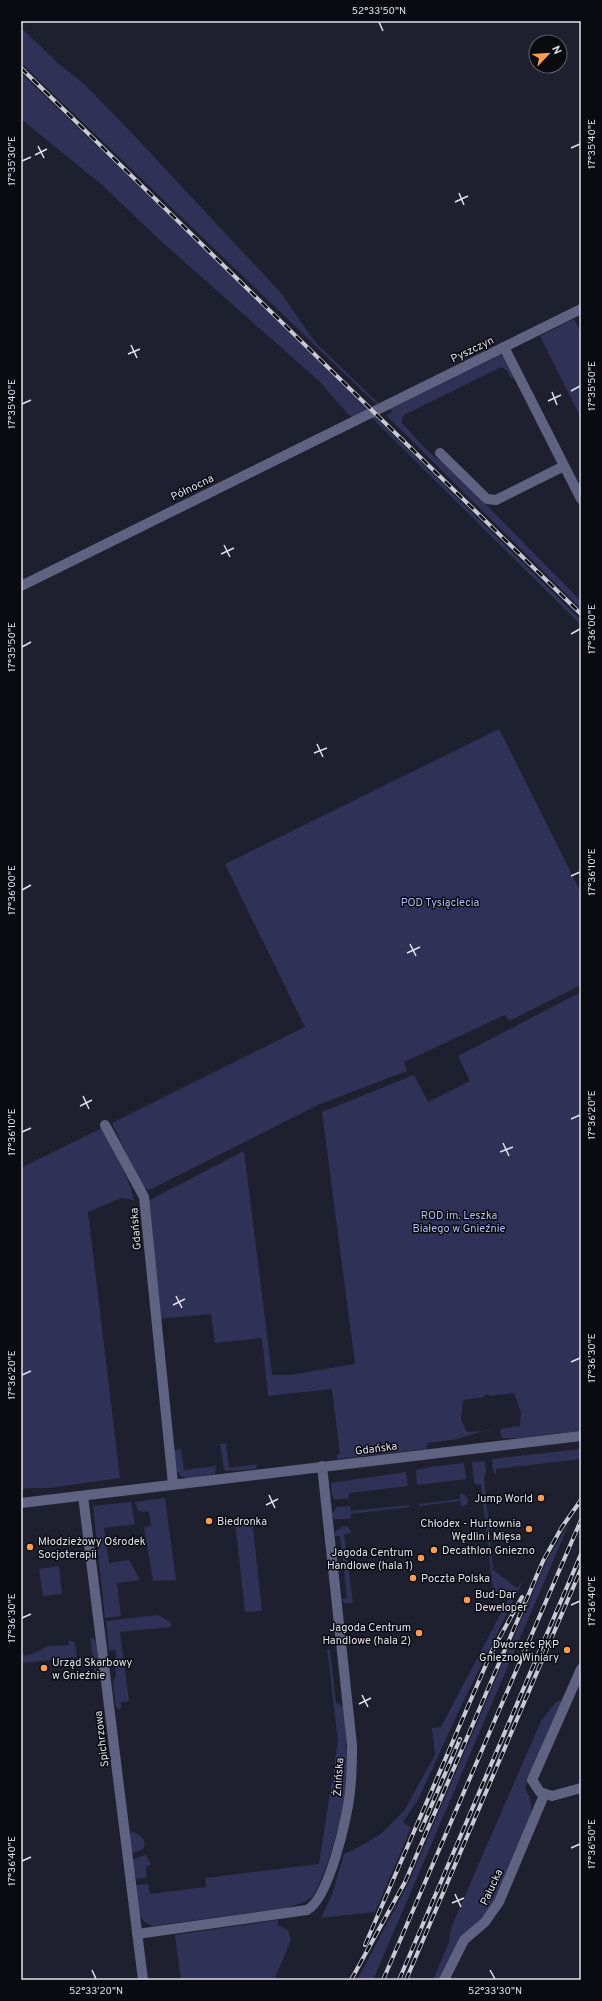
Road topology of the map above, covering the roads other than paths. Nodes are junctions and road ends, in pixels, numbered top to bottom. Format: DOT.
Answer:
graph roads {
  1 [pos="581,309"];
  2 [pos="504,347"];
  3 [pos="374,411"];
  4 [pos="440,453"];
  5 [pos="564,466"];
  6 [pos="581,500"];
  7 [pos="21,586"];
  8 [pos="105,1125"];
  9 [pos="581,1436"];
  10 [pos="322,1466"];
  11 [pos="173,1484"];
  12 [pos="83,1496"];
  13 [pos="21,1503"];
  14 [pos="581,1669"];
  15 [pos="581,1788"];
  16 [pos="544,1794"];
  17 [pos="137,1934"];
  18 [pos="143,1980"];
  19 [pos="444,1980"];
  1 -- 2 [label="street, Pyszczyn"];
  2 -- 3 [label="street, Pyszczyn"];
  2 -- 5 [label="street"];
  3 -- 7 [label="street, Północna"];
  4 -- 5 [label="street"];
  5 -- 6 [label="street"];
  8 -- 11 [label="street, Gdańska"];
  9 -- 10 [label="street, Gdańska"];
  10 -- 11 [label="street, Gdańska"];
  10 -- 17 [label="street, Żnińska"];
  11 -- 12 [label="street, Gdańska"];
  12 -- 13 [label="street, Gdańska"];
  12 -- 17 [label="street, Spichrzowa"];
  14 -- 16 [label="street"];
  15 -- 16 [label="street"];
  16 -- 19 [label="street, Pałucka"];
  17 -- 18 [label="street, Spichrzowa"];
}
